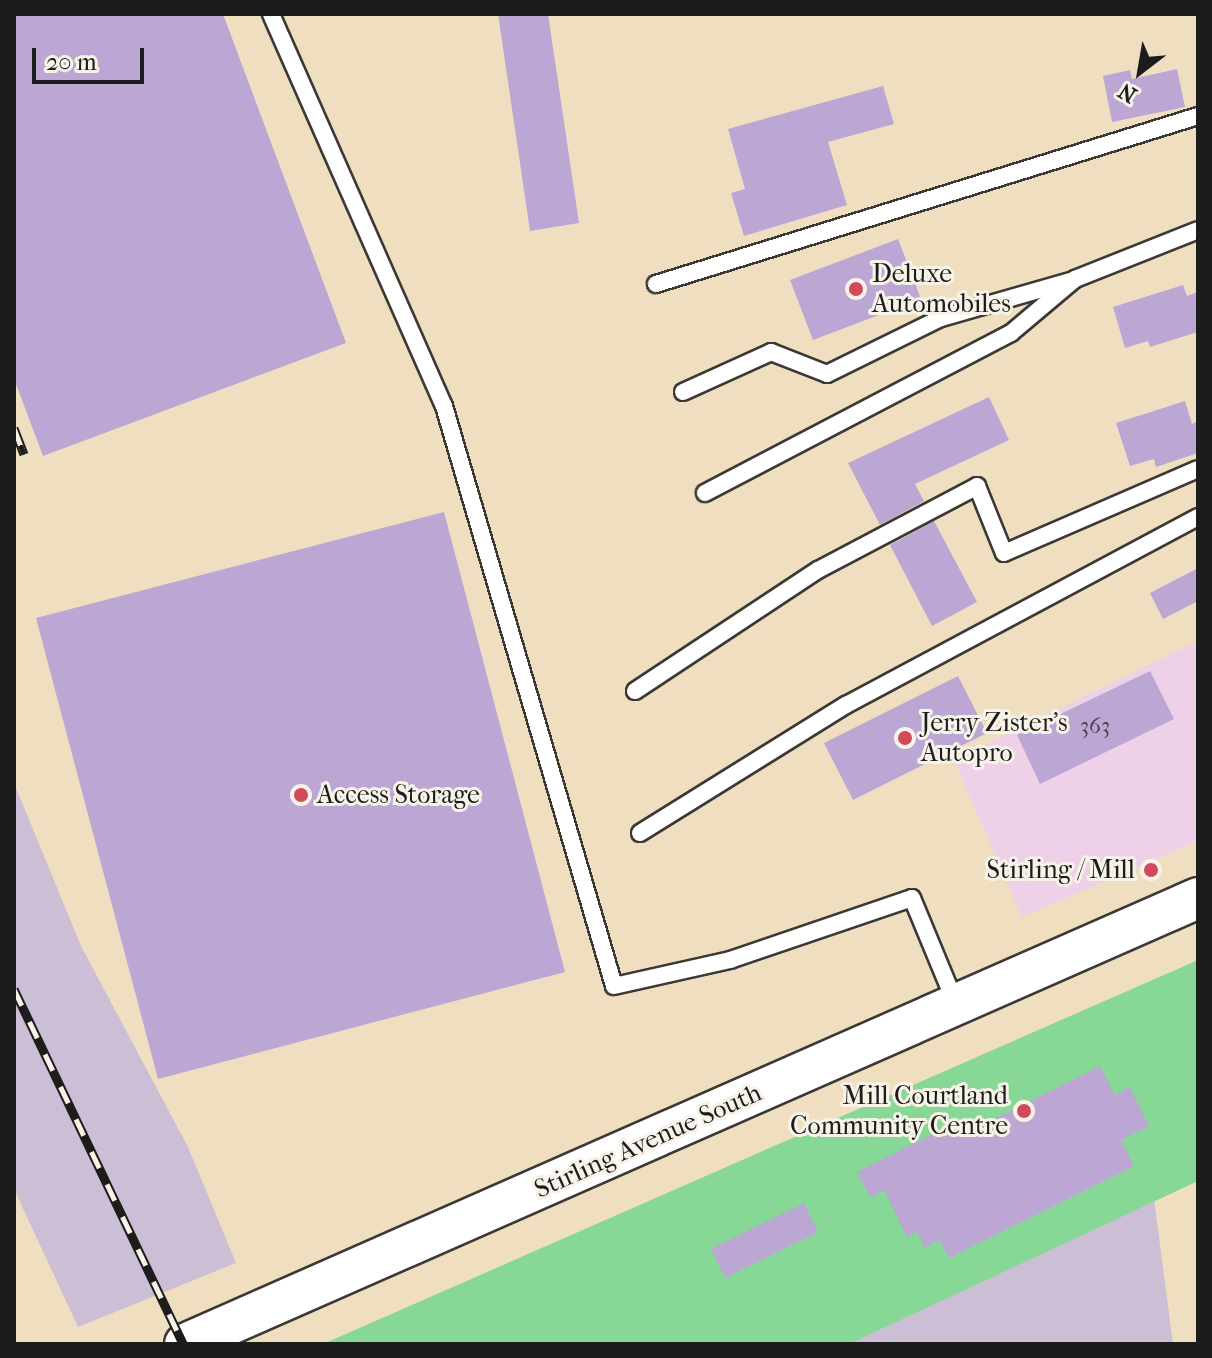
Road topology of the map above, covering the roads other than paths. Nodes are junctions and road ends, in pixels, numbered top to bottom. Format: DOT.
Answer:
graph roads {
  1 [pos="271,14"];
  2 [pos="1198,116"];
  3 [pos="1198,230"];
  4 [pos="1075,279"];
  5 [pos="656,284"];
  6 [pos="683,392"];
  7 [pos="1198,469"];
  8 [pos="705,493"];
  9 [pos="1198,517"];
  10 [pos="635,691"];
  11 [pos="640,833"];
  12 [pos="1198,898"];
  13 [pos="956,1005"];
  14 [pos="185,1344"];
  1 -- 13 [label="lane"];
  2 -- 5 [label="lane"];
  3 -- 4 [label="lane"];
  4 -- 6 [label="lane"];
  4 -- 8 [label="lane"];
  7 -- 10 [label="lane"];
  9 -- 11 [label="lane"];
  12 -- 13 [label="street, Stirling Avenue South"];
  13 -- 14 [label="street, Stirling Avenue South"];
}
